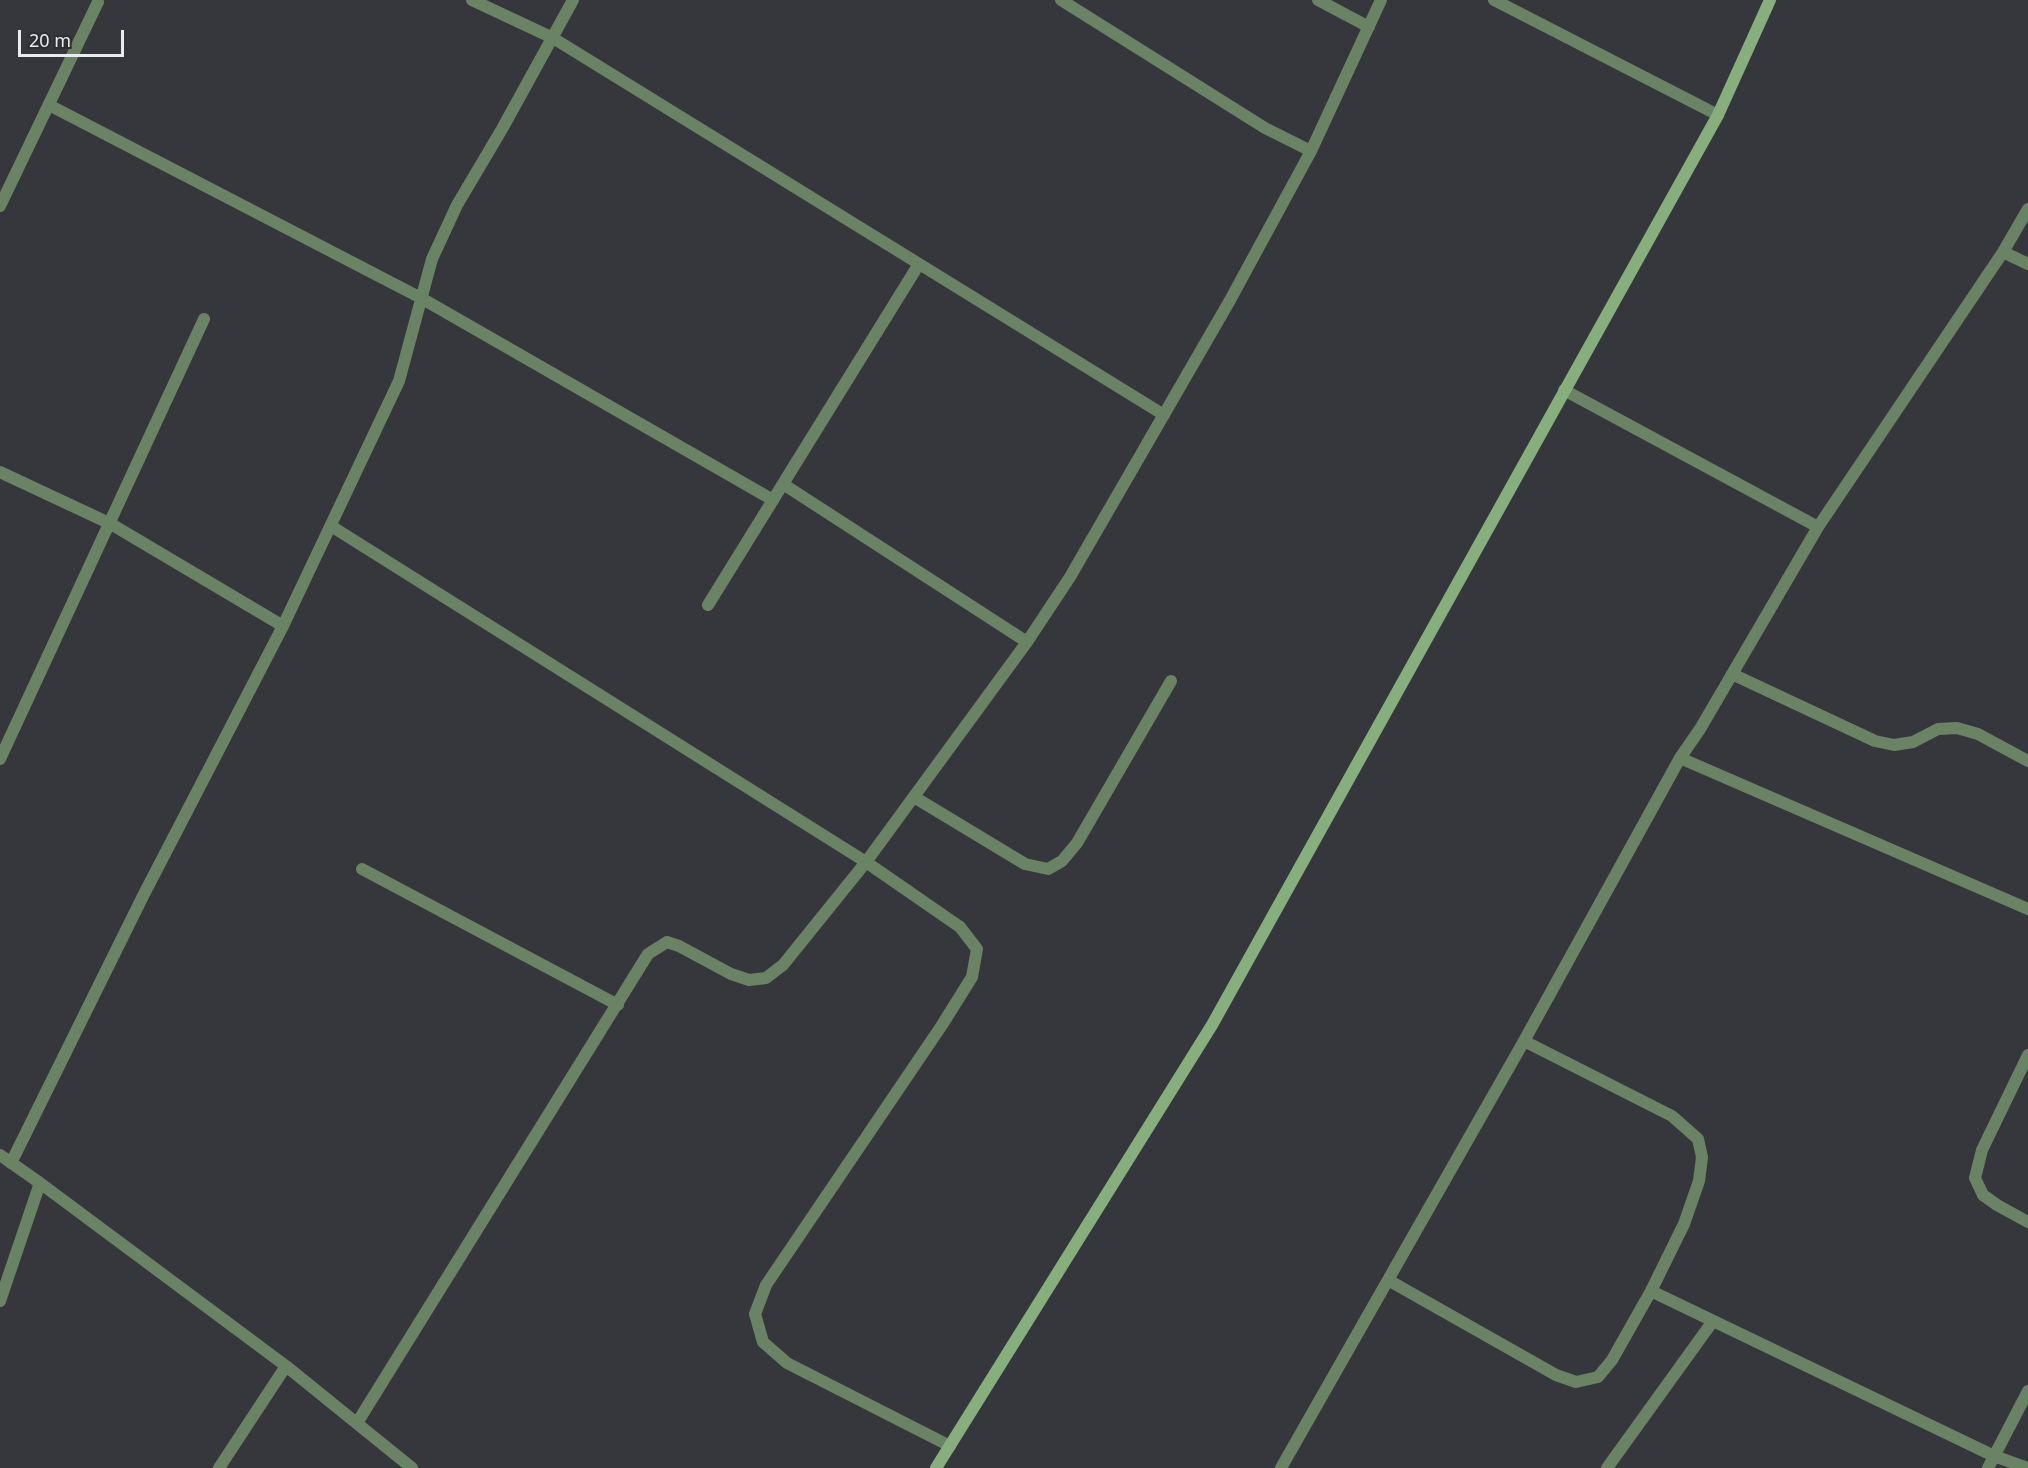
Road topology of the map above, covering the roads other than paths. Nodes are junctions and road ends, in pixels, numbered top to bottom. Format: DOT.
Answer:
graph roads {
  1 [pos="472,0"];
  2 [pos="573,0"];
  3 [pos="1061,0"];
  4 [pos="1318,0"];
  5 [pos="1381,0"];
  6 [pos="1494,0"];
  7 [pos="1770,0"];
  8 [pos="98,2"];
  9 [pos="1369,27"];
  10 [pos="553,38"];
  11 [pos="49,105"];
  12 [pos="1718,115"];
  13 [pos="1311,151"];
  14 [pos="0,206"];
  15 [pos="2028,209"];
  16 [pos="2003,252"];
  17 [pos="919,264"];
  18 [pos="2028,264"];
  19 [pos="421,298"];
  20 [pos="204,319"];
  21 [pos="1564,390"];
  22 [pos="1164,415"];
  23 [pos="0,472"];
  24 [pos="783,484"];
  25 [pos="773,500"];
  26 [pos="111,524"];
  27 [pos="331,526"];
  28 [pos="1818,527"];
  29 [pos="708,605"];
  30 [pos="283,626"];
  31 [pos="1027,642"];
  32 [pos="1732,674"];
  33 [pos="1171,681"];
  34 [pos="1680,758"];
  35 [pos="0,759"];
  36 [pos="2028,761"];
  37 [pos="914,797"];
  38 [pos="866,862"];
  39 [pos="362,869"];
  40 [pos="2028,909"];
  41 [pos="618,1005"];
  42 [pos="1524,1041"];
  43 [pos="2028,1055"];
  44 [pos="0,1155"];
  45 [pos="11,1163"];
  46 [pos="40,1183"];
  47 [pos="2028,1222"];
  48 [pos="1388,1280"];
  49 [pos="1651,1291"];
  50 [pos="0,1301"];
  51 [pos="1713,1321"];
  52 [pos="286,1366"];
  53 [pos="2028,1391"];
  54 [pos="357,1423"];
  55 [pos="950,1446"];
  56 [pos="1994,1456"];
  57 [pos="219,1468"];
  58 [pos="412,1468"];
  59 [pos="936,1468"];
  60 [pos="1281,1468"];
  61 [pos="1607,1468"];
  62 [pos="1988,1468"];
  63 [pos="2028,1468"];
  1 -- 10 [label="street"];
  2 -- 10 [label="street"];
  3 -- 13 [label="street"];
  4 -- 9 [label="street"];
  5 -- 9 [label="street"];
  6 -- 12 [label="street"];
  7 -- 12 [label="street"];
  8 -- 11 [label="street"];
  9 -- 13 [label="street"];
  10 -- 17 [label="street"];
  10 -- 19 [label="street"];
  11 -- 14 [label="street"];
  11 -- 19 [label="street"];
  12 -- 21 [label="street"];
  13 -- 22 [label="street"];
  15 -- 16 [label="street"];
  16 -- 18 [label="street"];
  16 -- 28 [label="street"];
  17 -- 22 [label="street"];
  17 -- 24 [label="street"];
  19 -- 25 [label="street"];
  19 -- 27 [label="street"];
  20 -- 26 [label="street"];
  21 -- 28 [label="street"];
  21 -- 55 [label="street"];
  22 -- 31 [label="street"];
  23 -- 26 [label="street"];
  24 -- 25 [label="street"];
  24 -- 31 [label="street"];
  25 -- 29 [label="street"];
  26 -- 30 [label="street"];
  26 -- 35 [label="street"];
  27 -- 30 [label="street"];
  27 -- 38 [label="street"];
  28 -- 32 [label="street"];
  30 -- 45 [label="street"];
  31 -- 37 [label="street"];
  32 -- 34 [label="street"];
  32 -- 36 [label="street"];
  33 -- 37 [label="street"];
  34 -- 40 [label="street"];
  34 -- 42 [label="street"];
  37 -- 38 [label="street"];
  38 -- 41 [label="street"];
  38 -- 55 [label="street"];
  39 -- 41 [label="street"];
  41 -- 54 [label="street"];
  42 -- 48 [label="street"];
  42 -- 49 [label="street"];
  43 -- 47 [label="street"];
  44 -- 45 [label="street"];
  45 -- 46 [label="street"];
  46 -- 50 [label="street"];
  46 -- 52 [label="street"];
  48 -- 49 [label="street"];
  48 -- 60 [label="street"];
  49 -- 51 [label="street"];
  51 -- 56 [label="street"];
  51 -- 61 [label="street"];
  52 -- 54 [label="street"];
  52 -- 57 [label="street"];
  53 -- 56 [label="street"];
  54 -- 58 [label="street"];
  55 -- 59 [label="street"];
  56 -- 62 [label="street"];
  56 -- 63 [label="street"];
}
